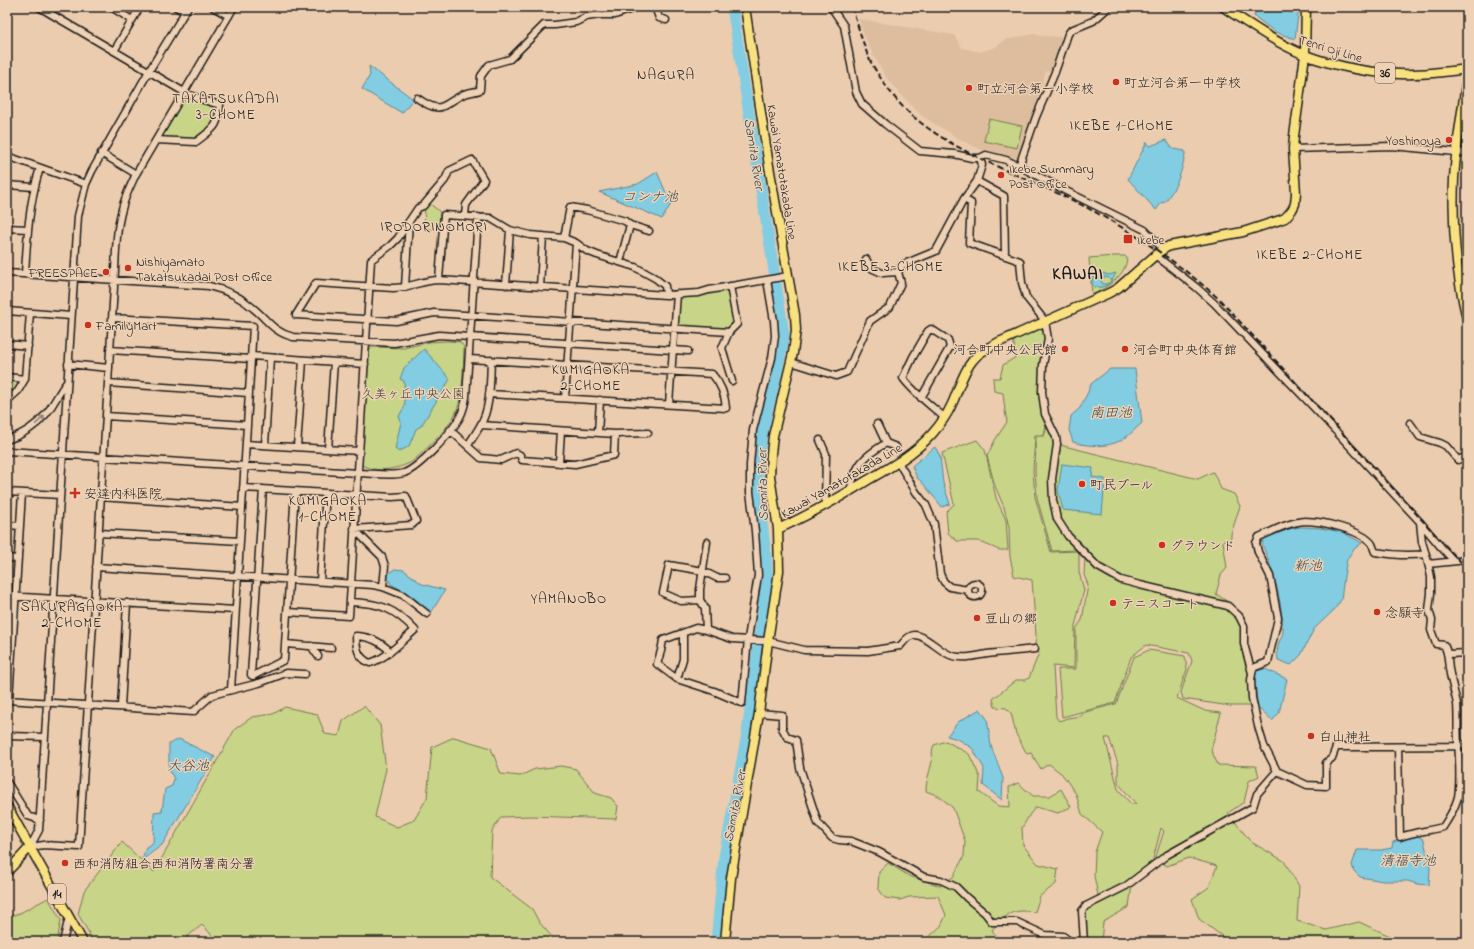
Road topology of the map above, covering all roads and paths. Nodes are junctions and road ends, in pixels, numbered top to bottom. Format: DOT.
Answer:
graph roads {
  1 [pos="39,7"];
  2 [pos="111,7"];
  3 [pos="140,7"];
  4 [pos="176,7"];
  5 [pos="214,7"];
  6 [pos="234,7"];
  7 [pos="637,7"];
  8 [pos="655,7"];
  9 [pos="745,7"];
  10 [pos="831,7"];
  11 [pos="1109,7"];
  12 [pos="1223,7"];
  13 [pos="1306,7"];
  14 [pos="187,10"];
  15 [pos="228,16"];
  16 [pos="132,20"];
  17 [pos="666,20"];
  18 [pos="114,51"];
  19 [pos="1305,54"];
  20 [pos="1467,69"];
  21 [pos="149,71"];
  22 [pos="1467,78"];
  23 [pos="184,92"];
  24 [pos="417,98"];
  25 [pos="156,140"];
  26 [pos="1293,149"];
  27 [pos="1457,152"];
  28 [pos="102,153"];
  29 [pos="1467,153"];
  30 [pos="7,156"];
  31 [pos="980,158"];
  32 [pos="1018,166"];
  33 [pos="40,168"];
  34 [pos="136,174"];
  35 [pos="977,180"];
  36 [pos="86,184"];
  37 [pos="7,185"];
  38 [pos="34,187"];
  39 [pos="964,199"];
  40 [pos="465,216"];
  41 [pos="478,217"];
  42 [pos="409,221"];
  43 [pos="630,225"];
  44 [pos="7,228"];
  45 [pos="28,229"];
  46 [pos="510,230"];
  47 [pos="649,231"];
  48 [pos="543,236"];
  49 [pos="564,238"];
  50 [pos="576,242"];
  51 [pos="1163,249"];
  52 [pos="1155,255"];
  53 [pos="1005,256"];
  54 [pos="866,259"];
  55 [pos="620,262"];
  56 [pos="898,272"];
  57 [pos="7,273"];
  58 [pos="25,274"];
  59 [pos="788,276"];
  60 [pos="74,277"];
  61 [pos="114,280"];
  62 [pos="439,280"];
  63 [pos="767,280"];
  64 [pos="474,283"];
  65 [pos="506,285"];
  66 [pos="730,286"];
  67 [pos="369,287"];
  68 [pos="405,287"];
  69 [pos="540,287"];
  70 [pos="572,289"];
  71 [pos="677,294"];
  72 [pos="666,295"];
  73 [pos="7,311"];
  74 [pos="30,313"];
  75 [pos="72,316"];
  76 [pos="472,316"];
  77 [pos="112,318"];
  78 [pos="1467,319"];
  79 [pos="368,320"];
  80 [pos="1046,321"];
  81 [pos="570,322"];
  82 [pos="675,329"];
  83 [pos="729,332"];
  84 [pos="471,336"];
  85 [pos="366,341"];
  86 [pos="569,343"];
  87 [pos="7,344"];
  88 [pos="28,346"];
  89 [pos="110,350"];
  90 [pos="673,350"];
  91 [pos="688,351"];
  92 [pos="251,358"];
  93 [pos="270,358"];
  94 [pos="469,359"];
  95 [pos="303,360"];
  96 [pos="491,360"];
  97 [pos="334,362"];
  98 [pos="791,362"];
  99 [pos="68,364"];
  100 [pos="365,364"];
  101 [pos="567,365"];
  102 [pos="109,368"];
  103 [pos="672,372"];
  104 [pos="7,378"];
  105 [pos="25,379"];
  106 [pos="732,381"];
  107 [pos="67,382"];
  108 [pos="108,384"];
  109 [pos="248,393"];
  110 [pos="489,394"];
  111 [pos="565,398"];
  112 [pos="921,398"];
  113 [pos="600,400"];
  114 [pos="7,401"];
  115 [pos="669,404"];
  116 [pos="106,416"];
  117 [pos="945,418"];
  118 [pos="1410,423"];
  119 [pos="876,424"];
  120 [pos="247,425"];
  121 [pos="481,425"];
  122 [pos="450,430"];
  123 [pos="561,431"];
  124 [pos="598,433"];
  125 [pos="615,434"];
  126 [pos="648,434"];
  127 [pos="7,440"];
  128 [pos="820,440"];
  129 [pos="886,443"];
  130 [pos="246,444"];
  131 [pos="265,445"];
  132 [pos="468,445"];
  133 [pos="297,447"];
  134 [pos="896,447"];
  135 [pos="328,449"];
  136 [pos="7,451"];
  137 [pos="359,451"];
  138 [pos="62,454"];
  139 [pos="1467,456"];
  140 [pos="104,457"];
  141 [pos="898,462"];
  142 [pos="559,463"];
  143 [pos="244,466"];
  144 [pos="358,473"];
  145 [pos="243,488"];
  146 [pos="263,489"];
  147 [pos="295,491"];
  148 [pos="7,492"];
  149 [pos="850,492"];
  150 [pos="22,493"];
  151 [pos="326,493"];
  152 [pos="60,495"];
  153 [pos="356,495"];
  154 [pos="101,497"];
  155 [pos="825,505"];
  156 [pos="242,507"];
  157 [pos="1420,522"];
  158 [pos="7,525"];
  159 [pos="20,526"];
  160 [pos="354,528"];
  161 [pos="778,529"];
  162 [pos="99,533"];
  163 [pos="240,541"];
  164 [pos="707,542"];
  165 [pos="1426,554"];
  166 [pos="7,558"];
  167 [pos="18,559"];
  168 [pos="1467,560"];
  169 [pos="1454,561"];
  170 [pos="1428,564"];
  171 [pos="96,567"];
  172 [pos="703,571"];
  173 [pos="238,576"];
  174 [pos="257,577"];
  175 [pos="725,578"];
  176 [pos="289,579"];
  177 [pos="320,581"];
  178 [pos="351,583"];
  179 [pos="384,587"];
  180 [pos="968,590"];
  181 [pos="7,596"];
  182 [pos="16,597"];
  183 [pos="53,599"];
  184 [pos="700,600"];
  185 [pos="94,601"];
  186 [pos="350,602"];
  187 [pos="127,603"];
  188 [pos="235,610"];
  189 [pos="288,612"];
  190 [pos="427,614"];
  191 [pos="706,630"];
  192 [pos="683,633"];
  193 [pos="10,635"];
  194 [pos="748,639"];
  195 [pos="768,641"];
  196 [pos="286,644"];
  197 [pos="311,646"];
  198 [pos="331,648"];
  199 [pos="1035,650"];
  200 [pos="390,651"];
  201 [pos="1467,653"];
  202 [pos="1449,654"];
  203 [pos="318,656"];
  204 [pos="9,667"];
  205 [pos="305,674"];
  206 [pos="1252,674"];
  207 [pos="677,679"];
  208 [pos="231,690"];
  209 [pos="8,700"];
  210 [pos="47,703"];
  211 [pos="88,705"];
  212 [pos="121,707"];
  213 [pos="759,713"];
  214 [pos="7,736"];
  215 [pos="45,737"];
  216 [pos="1458,744"];
  217 [pos="1467,746"];
  218 [pos="1398,747"];
  219 [pos="1277,771"];
  220 [pos="7,782"];
  221 [pos="7,806"];
  222 [pos="40,820"];
  223 [pos="30,847"];
  224 [pos="7,872"];
  225 [pos="69,917"];
  226 [pos="63,942"];
  227 [pos="83,942"];
  228 [pos="725,942"];
  229 [pos="1071,942"];
  230 [pos="1084,942"];
  1 -- 18 [label="street"];
  2 -- 16 [label="street"];
  3 -- 16 [label="street"];
  4 -- 14 [label="street"];
  5 -- 15 [label="street"];
  6 -- 15 [label="street"];
  7 -- 24 [label="street"];
  8 -- 17 [label="street"];
  9 -- 59 [label="main road, Kawai Yamatotakada Line"];
  10 -- 31 [label="street"];
  11 -- 32 [label="street"];
  12 -- 19 [label="main road, Tenri Oji Line / 36"];
  13 -- 19 [label="main road, Kawai Yamatotakada Line"];
  14 -- 21 [label="street"];
  15 -- 23 [label="street"];
  16 -- 18 [label="street"];
  18 -- 21 [label="street"];
  19 -- 20 [label="main road, Tenri Oji Line / 36"];
  19 -- 26 [label="main road, Kawai Yamatotakada Line"];
  21 -- 23 [label="street"];
  21 -- 28 [label="street"];
  22 -- 27 [label="main road"];
  23 -- 25 [label="street"];
  23 -- 25 [label="street"];
  25 -- 34 [label="street"];
  26 -- 27 [label="street"];
  26 -- 51 [label="main road, Kawai Yamatotakada Line"];
  27 -- 29 [label="street"];
  27 -- 78 [label="main road"];
  28 -- 34 [label="street"];
  28 -- 36 [label="street"];
  30 -- 33 [label="street"];
  31 -- 32 [label="street"];
  31 -- 35 [label="street"];
  32 -- 51 [label="street"];
  33 -- 36 [label="street"];
  33 -- 38 [label="street"];
  34 -- 61 [label="street"];
  35 -- 39 [label="street"];
  35 -- 53 [label="street"];
  36 -- 60 [label="street"];
  37 -- 38 [label="street"];
  38 -- 45 [label="street"];
  39 -- 53 [label="street"];
  39 -- 56 [label="street"];
  40 -- 41 [label="street"];
  40 -- 42 [label="street"];
  40 -- 62 [label="street"];
  41 -- 46 [label="street"];
  41 -- 64 [label="street"];
  42 -- 67 [label="street"];
  42 -- 68 [label="street"];
  43 -- 47 [label="street"];
  43 -- 49 [label="street"];
  43 -- 55 [label="street"];
  44 -- 45 [label="street"];
  45 -- 58 [label="street"];
  46 -- 48 [label="street"];
  46 -- 65 [label="street"];
  48 -- 49 [label="street"];
  48 -- 69 [label="street"];
  49 -- 50 [label="street"];
  50 -- 55 [label="street"];
  50 -- 70 [label="street"];
  51 -- 52 [label="main road, Kawai Yamatotakada Line"];
  52 -- 80 [label="main road, Kawai Yamatotakada Line"];
  52 -- 157 [label="street"];
  53 -- 80 [label="street"];
  54 -- 56 [label="street"];
  55 -- 72 [label="street"];
  56 -- 98 [label="street"];
  57 -- 58 [label="street"];
  58 -- 60 [label="street"];
  59 -- 63 [label="street"];
  59 -- 98 [label="main road, Kawai Yamatotakada Line"];
  60 -- 61 [label="street"];
  60 -- 75 [label="street"];
  61 -- 77 [label="street"];
  61 -- 85 [label="street"];
  62 -- 64 [label="street"];
  62 -- 68 [label="street"];
  63 -- 66 [label="street"];
  63 -- 194 [label="street"];
  64 -- 65 [label="street"];
  64 -- 76 [label="street"];
  65 -- 69 [label="street"];
  66 -- 71 [label="street"];
  66 -- 83 [label="street"];
  67 -- 68 [label="street"];
  67 -- 79 [label="street"];
  67 -- 79 [label="street"];
  69 -- 70 [label="street"];
  70 -- 72 [label="street"];
  70 -- 81 [label="street"];
  71 -- 72 [label="street"];
  71 -- 82 [label="street"];
  73 -- 74 [label="street"];
  74 -- 75 [label="street"];
  74 -- 88 [label="street"];
  75 -- 99 [label="street"];
  76 -- 79 [label="street"];
  76 -- 81 [label="street"];
  76 -- 84 [label="street"];
  77 -- 89 [label="street"];
  77 -- 92 [label="street"];
  79 -- 85 [label="street"];
  80 -- 117 [label="main road, Kawai Yamatotakada Line"];
  80 -- 206 [label="street"];
  81 -- 82 [label="street"];
  81 -- 86 [label="street"];
  82 -- 83 [label="street"];
  82 -- 90 [label="street"];
  83 -- 106 [label="street"];
  84 -- 85 [label="street"];
  84 -- 86 [label="street"];
  84 -- 94 [label="street"];
  85 -- 100 [label="street"];
  86 -- 90 [label="street"];
  86 -- 101 [label="street"];
  87 -- 88 [label="street"];
  88 -- 105 [label="street"];
  89 -- 92 [label="street"];
  89 -- 102 [label="street"];
  90 -- 91 [label="street"];
  90 -- 103 [label="street"];
  92 -- 93 [label="street"];
  92 -- 109 [label="street"];
  93 -- 95 [label="street"];
  93 -- 131 [label="street"];
  94 -- 96 [label="street"];
  94 -- 122 [label="street"];
  95 -- 97 [label="street"];
  95 -- 133 [label="street"];
  96 -- 101 [label="street"];
  96 -- 110 [label="street"];
  97 -- 100 [label="street"];
  97 -- 135 [label="street"];
  98 -- 161 [label="main road, Kawai Yamatotakada Line"];
  99 -- 102 [label="street"];
  99 -- 107 [label="street"];
  100 -- 137 [label="street"];
  101 -- 103 [label="street"];
  101 -- 111 [label="street"];
  102 -- 108 [label="street"];
  103 -- 115 [label="street"];
  103 -- 115 [label="street"];
  104 -- 105 [label="street"];
  105 -- 114 [label="street"];
  127 -- 107 [label="street, one-way"];
  107 -- 138 [label="street"];
  108 -- 109 [label="street"];
  108 -- 116 [label="street"];
  109 -- 120 [label="street"];
  110 -- 111 [label="street"];
  110 -- 121 [label="street"];
  111 -- 113 [label="street"];
  112 -- 112 [label="street"];
  112 -- 117 [label="street"];
  113 -- 115 [label="street"];
  113 -- 124 [label="street"];
  116 -- 120 [label="street"];
  116 -- 140 [label="street"];
  117 -- 141 [label="main road, Kawai Yamatotakada Line"];
  118 -- 139 [label="street"];
  119 -- 129 [label="street"];
  120 -- 130 [label="street"];
  121 -- 123 [label="street"];
  121 -- 132 [label="street"];
  122 -- 132 [label="street"];
  122 -- 144 [label="street"];
  123 -- 124 [label="street"];
  123 -- 142 [label="street"];
  124 -- 125 [label="street"];
  125 -- 126 [label="street"];
  125 -- 142 [label="street"];
  128 -- 155 [label="street"];
  129 -- 134 [label="street"];
  129 -- 149 [label="street"];
  130 -- 131 [label="street"];
  130 -- 143 [label="street"];
  131 -- 133 [label="street"];
  132 -- 142 [label="street"];
  133 -- 135 [label="street"];
  135 -- 137 [label="street"];
  136 -- 138 [label="street"];
  137 -- 144 [label="street"];
  138 -- 140 [label="street"];
  138 -- 152 [label="street"];
  140 -- 143 [label="street"];
  140 -- 154 [label="street"];
  141 -- 149 [label="main road, Kawai Yamatotakada Line"];
  141 -- 180 [label="street"];
  143 -- 144 [label="street"];
  143 -- 145 [label="street"];
  144 -- 153 [label="street"];
  145 -- 146 [label="street"];
  145 -- 156 [label="street"];
  146 -- 147 [label="street"];
  146 -- 174 [label="street"];
  147 -- 151 [label="street"];
  147 -- 176 [label="street"];
  148 -- 150 [label="street"];
  149 -- 155 [label="main road, Kawai Yamatotakada Line"];
  150 -- 152 [label="street"];
  150 -- 159 [label="street"];
  151 -- 153 [label="street"];
  151 -- 177 [label="street"];
  152 -- 183 [label="street"];
  153 -- 160 [label="street"];
  153 -- 160 [label="street"];
  154 -- 156 [label="street"];
  154 -- 162 [label="street"];
  155 -- 161 [label="main road, Kawai Yamatotakada Line"];
  156 -- 163 [label="street"];
  157 -- 165 [label="street"];
  157 -- 169 [label="street"];
  158 -- 159 [label="street"];
  159 -- 167 [label="street"];
  160 -- 178 [label="street"];
  160 -- 179 [label="street"];
  161 -- 195 [label="main road, Kawai Yamatotakada Line"];
  162 -- 163 [label="street"];
  162 -- 171 [label="street"];
  163 -- 173 [label="street"];
  164 -- 172 [label="street"];
  165 -- 170 [label="street"];
  165 -- 206 [label="street"];
  166 -- 167 [label="street"];
  167 -- 182 [label="street"];
  168 -- 169 [label="street"];
  169 -- 170 [label="street"];
  170 -- 202 [label="street"];
  171 -- 173 [label="street"];
  171 -- 185 [label="street"];
  172 -- 175 [label="street"];
  172 -- 184 [label="street"];
  172 -- 184 [label="street"];
  173 -- 174 [label="street"];
  173 -- 188 [label="street"];
  174 -- 176 [label="street"];
  174 -- 196 [label="street"];
  176 -- 177 [label="street"];
  176 -- 189 [label="street"];
  177 -- 178 [label="street"];
  178 -- 179 [label="street"];
  178 -- 186 [label="street"];
  179 -- 190 [label="street"];
  181 -- 182 [label="street"];
  182 -- 183 [label="street"];
  182 -- 193 [label="street"];
  183 -- 185 [label="street"];
  183 -- 210 [label="street"];
  184 -- 191 [label="street"];
  185 -- 187 [label="street"];
  185 -- 211 [label="street"];
  186 -- 189 [label="street"];
  186 -- 200 [label="street"];
  187 -- 188 [label="street"];
  187 -- 212 [label="street"];
  188 -- 208 [label="street"];
  189 -- 196 [label="street"];
  191 -- 192 [label="street"];
  191 -- 194 [label="street"];
  192 -- 207 [label="street"];
  192 -- 207 [label="street"];
  193 -- 204 [label="street"];
  194 -- 195 [label="street"];
  194 -- 207 [label="street"];
  195 -- 199 [label="street"];
  195 -- 213 [label="main road, Kawai Yamatotakada Line"];
  196 -- 197 [label="street"];
  197 -- 198 [label="street"];
  197 -- 203 [label="street"];
  200 -- 200 [label="street"];
  201 -- 202 [label="street"];
  202 -- 216 [label="street"];
  204 -- 209 [label="street"];
  205 -- 208 [label="street"];
  206 -- 219 [label="street"];
  208 -- 212 [label="street"];
  209 -- 210 [label="street"];
  210 -- 211 [label="street"];
  210 -- 215 [label="street"];
  211 -- 212 [label="street"];
  211 -- 223 [label="street"];
  213 -- 228 [label="main road, Kawai Yamatotakada Line"];
  213 -- 229 [label="street"];
  214 -- 215 [label="street"];
  215 -- 222 [label="street"];
  216 -- 217 [label="street"];
  216 -- 218 [label="street"];
  216 -- 218 [label="street"];
  218 -- 219 [label="street"];
  219 -- 230 [label="street"];
  220 -- 222 [label="street"];
  221 -- 223 [label="main road, 14"];
  222 -- 223 [label="street"];
  223 -- 224 [label="main road"];
  223 -- 225 [label="main road, 14"];
  225 -- 226 [label="street"];
  225 -- 227 [label="main road, 14"];
}
